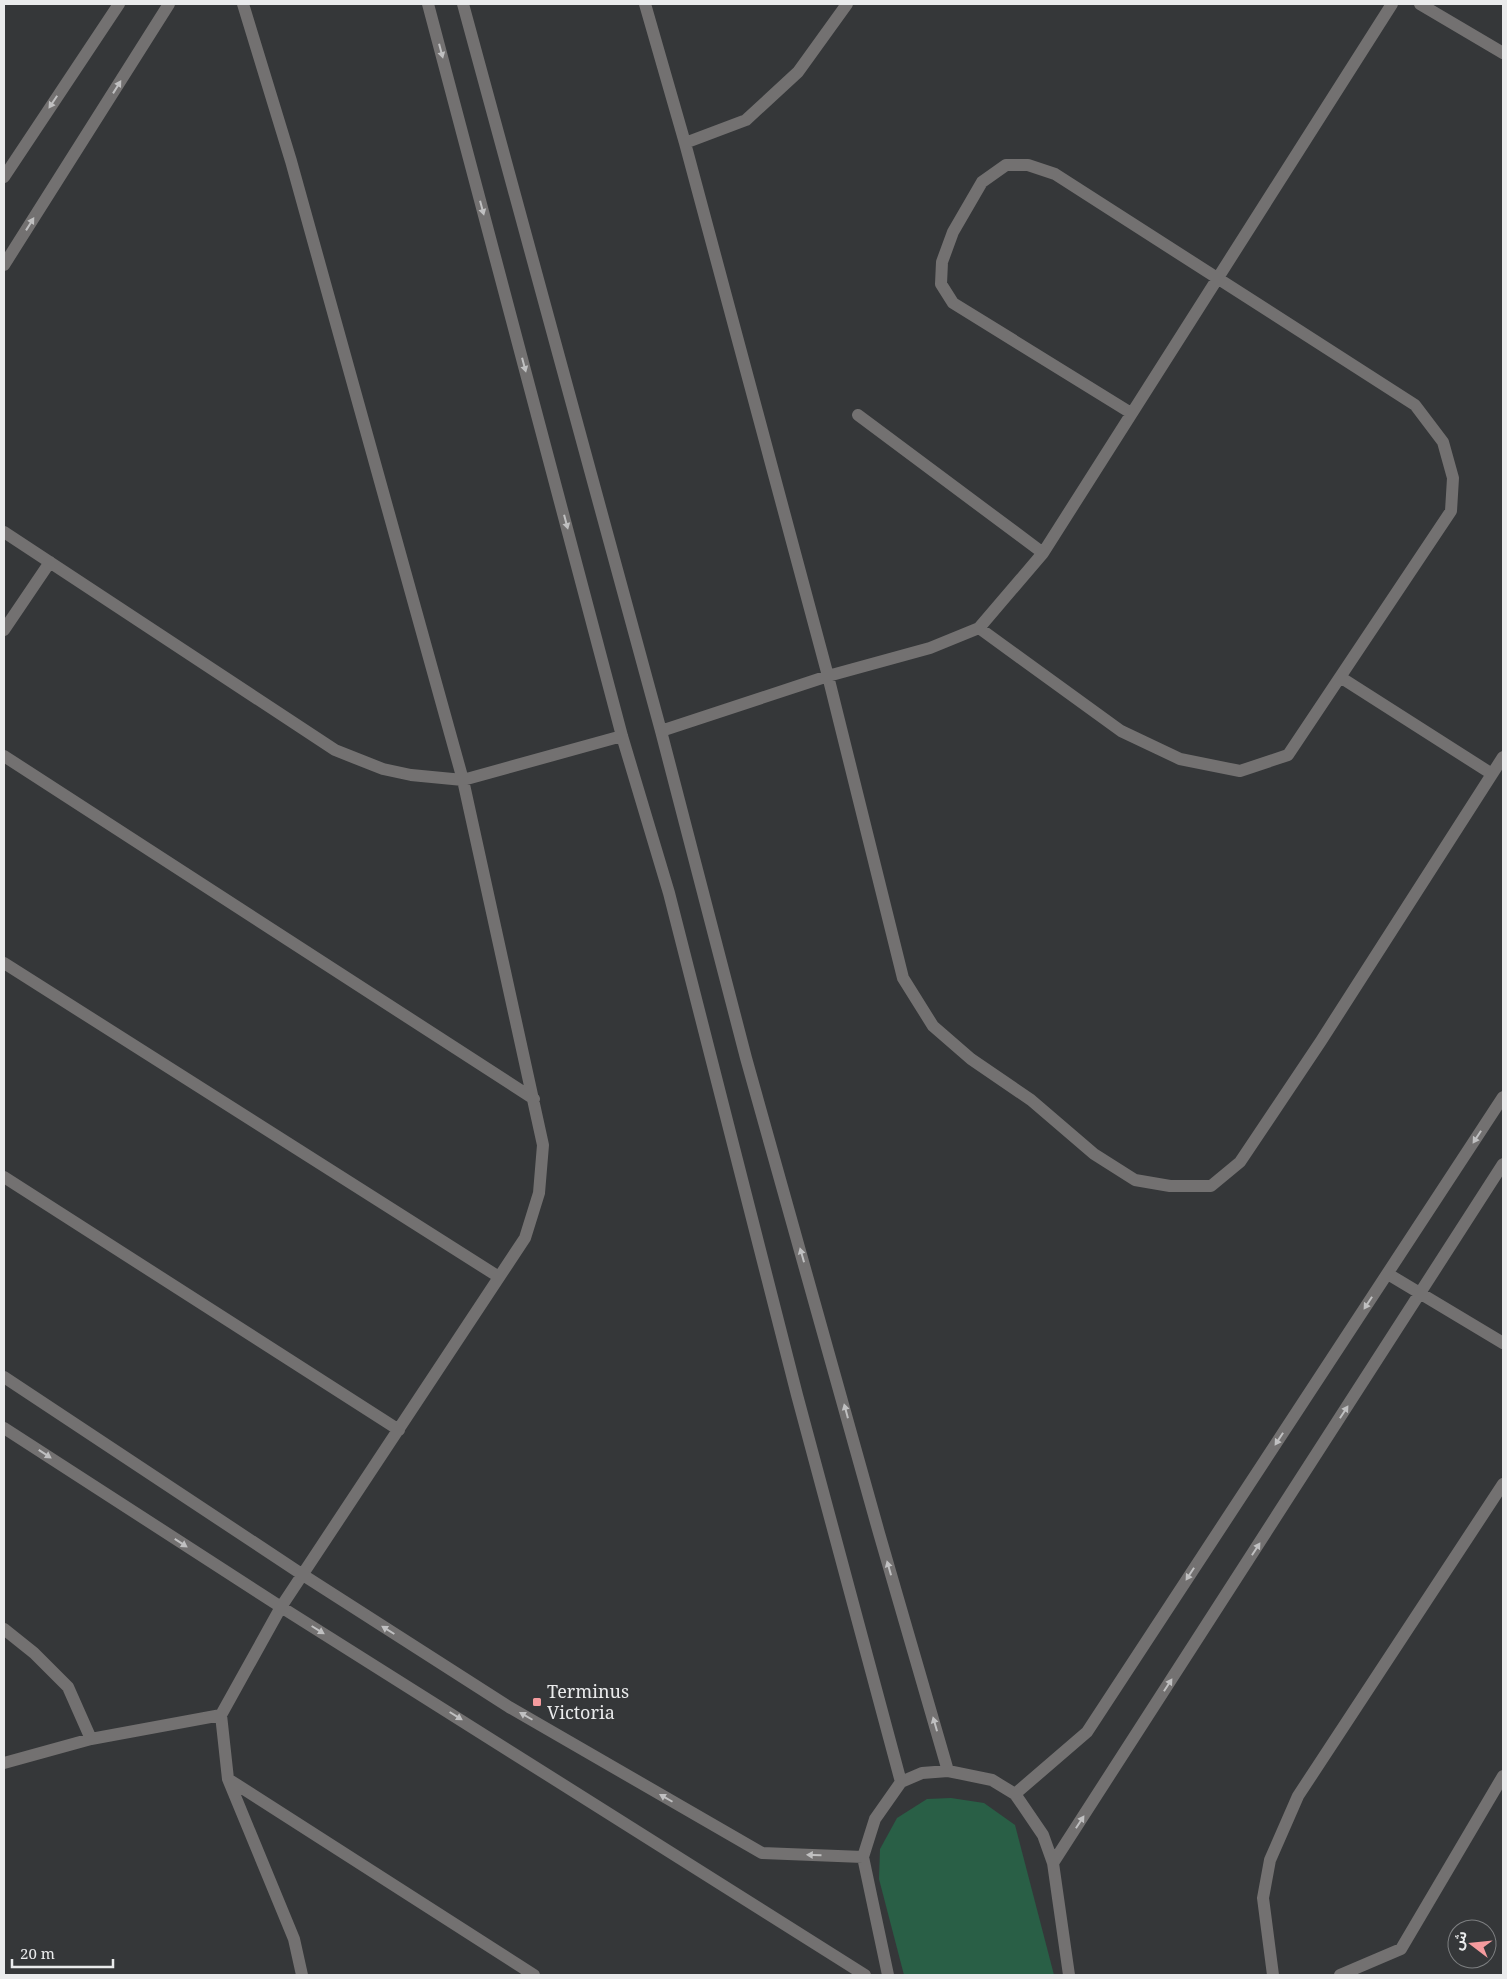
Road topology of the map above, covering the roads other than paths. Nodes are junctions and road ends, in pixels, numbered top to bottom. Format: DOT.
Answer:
graph roads {
  1 [pos="120,4"];
  2 [pos="169,4"];
  3 [pos="243,4"];
  4 [pos="428,4"];
  5 [pos="463,4"];
  6 [pos="645,4"];
  7 [pos="847,4"];
  8 [pos="1392,4"];
  9 [pos="1420,4"];
  10 [pos="1503,53"];
  11 [pos="685,143"];
  12 [pos="4,176"];
  13 [pos="4,265"];
  14 [pos="1217,280"];
  15 [pos="1131,413"];
  16 [pos="858,415"];
  17 [pos="4,532"];
  18 [pos="1043,553"];
  19 [pos="50,562"];
  20 [pos="979,628"];
  21 [pos="4,630"];
  22 [pos="828,676"];
  23 [pos="1340,677"];
  24 [pos="661,731"];
  25 [pos="622,736"];
  26 [pos="4,756"];
  27 [pos="1503,757"];
  28 [pos="1492,774"];
  29 [pos="463,780"];
  30 [pos="4,963"];
  31 [pos="1503,1097"];
  32 [pos="534,1099"];
  33 [pos="1503,1164"];
  34 [pos="4,1177"];
  35 [pos="1388,1274"];
  36 [pos="499,1277"];
  37 [pos="1420,1294"];
  38 [pos="1503,1343"];
  39 [pos="4,1378"];
  40 [pos="4,1428"];
  41 [pos="399,1430"];
  42 [pos="1503,1484"];
  43 [pos="303,1575"];
  44 [pos="281,1608"];
  45 [pos="4,1629"];
  46 [pos="221,1716"];
  47 [pos="91,1738"];
  48 [pos="4,1763"];
  49 [pos="948,1771"];
  50 [pos="1503,1776"];
  51 [pos="228,1779"];
  52 [pos="901,1782"];
  53 [pos="1015,1794"];
  54 [pos="863,1857"];
  55 [pos="1053,1863"];
  56 [pos="302,1975"];
  57 [pos="534,1975"];
  58 [pos="865,1975"];
  59 [pos="888,1975"];
  60 [pos="1069,1975"];
  61 [pos="1274,1975"];
  62 [pos="1340,1975"];
  1 -- 12 [label="street, one-way"];
  13 -- 2 [label="street, one-way"];
  3 -- 29 [label="street"];
  4 -- 25 [label="street, one-way"];
  5 -- 24 [label="street"];
  6 -- 11 [label="street"];
  7 -- 11 [label="street"];
  8 -- 14 [label="street"];
  9 -- 10 [label="street"];
  11 -- 22 [label="street"];
  14 -- 15 [label="street"];
  14 -- 15 [label="street"];
  14 -- 23 [label="street"];
  15 -- 18 [label="street"];
  16 -- 18 [label="street"];
  17 -- 19 [label="street"];
  18 -- 20 [label="street"];
  19 -- 21 [label="street"];
  19 -- 29 [label="street"];
  20 -- 22 [label="street"];
  20 -- 23 [label="street"];
  22 -- 24 [label="street"];
  22 -- 28 [label="street"];
  23 -- 28 [label="street"];
  49 -- 24 [label="street, one-way"];
  25 -- 29 [label="street"];
  25 -- 52 [label="street"];
  26 -- 32 [label="street"];
  27 -- 28 [label="street"];
  29 -- 32 [label="street"];
  30 -- 36 [label="street"];
  31 -- 35 [label="street, one-way"];
  32 -- 36 [label="street"];
  33 -- 37 [label="street"];
  34 -- 41 [label="street"];
  35 -- 37 [label="street"];
  35 -- 53 [label="street, one-way"];
  36 -- 41 [label="street"];
  37 -- 38 [label="street"];
  55 -- 37 [label="street, one-way"];
  39 -- 43 [label="street"];
  40 -- 44 [label="street, one-way"];
  41 -- 43 [label="street"];
  42 -- 61 [label="street"];
  43 -- 44 [label="street"];
  54 -- 43 [label="street, one-way"];
  44 -- 46 [label="street"];
  44 -- 58 [label="street, one-way"];
  45 -- 47 [label="street"];
  46 -- 47 [label="street"];
  46 -- 51 [label="street"];
  47 -- 48 [label="street"];
  49 -- 52 [label="street"];
  49 -- 53 [label="street"];
  50 -- 62 [label="street"];
  51 -- 56 [label="street"];
  51 -- 57 [label="street"];
  52 -- 54 [label="street"];
  53 -- 55 [label="street"];
  54 -- 59 [label="street"];
  55 -- 60 [label="street"];
}
